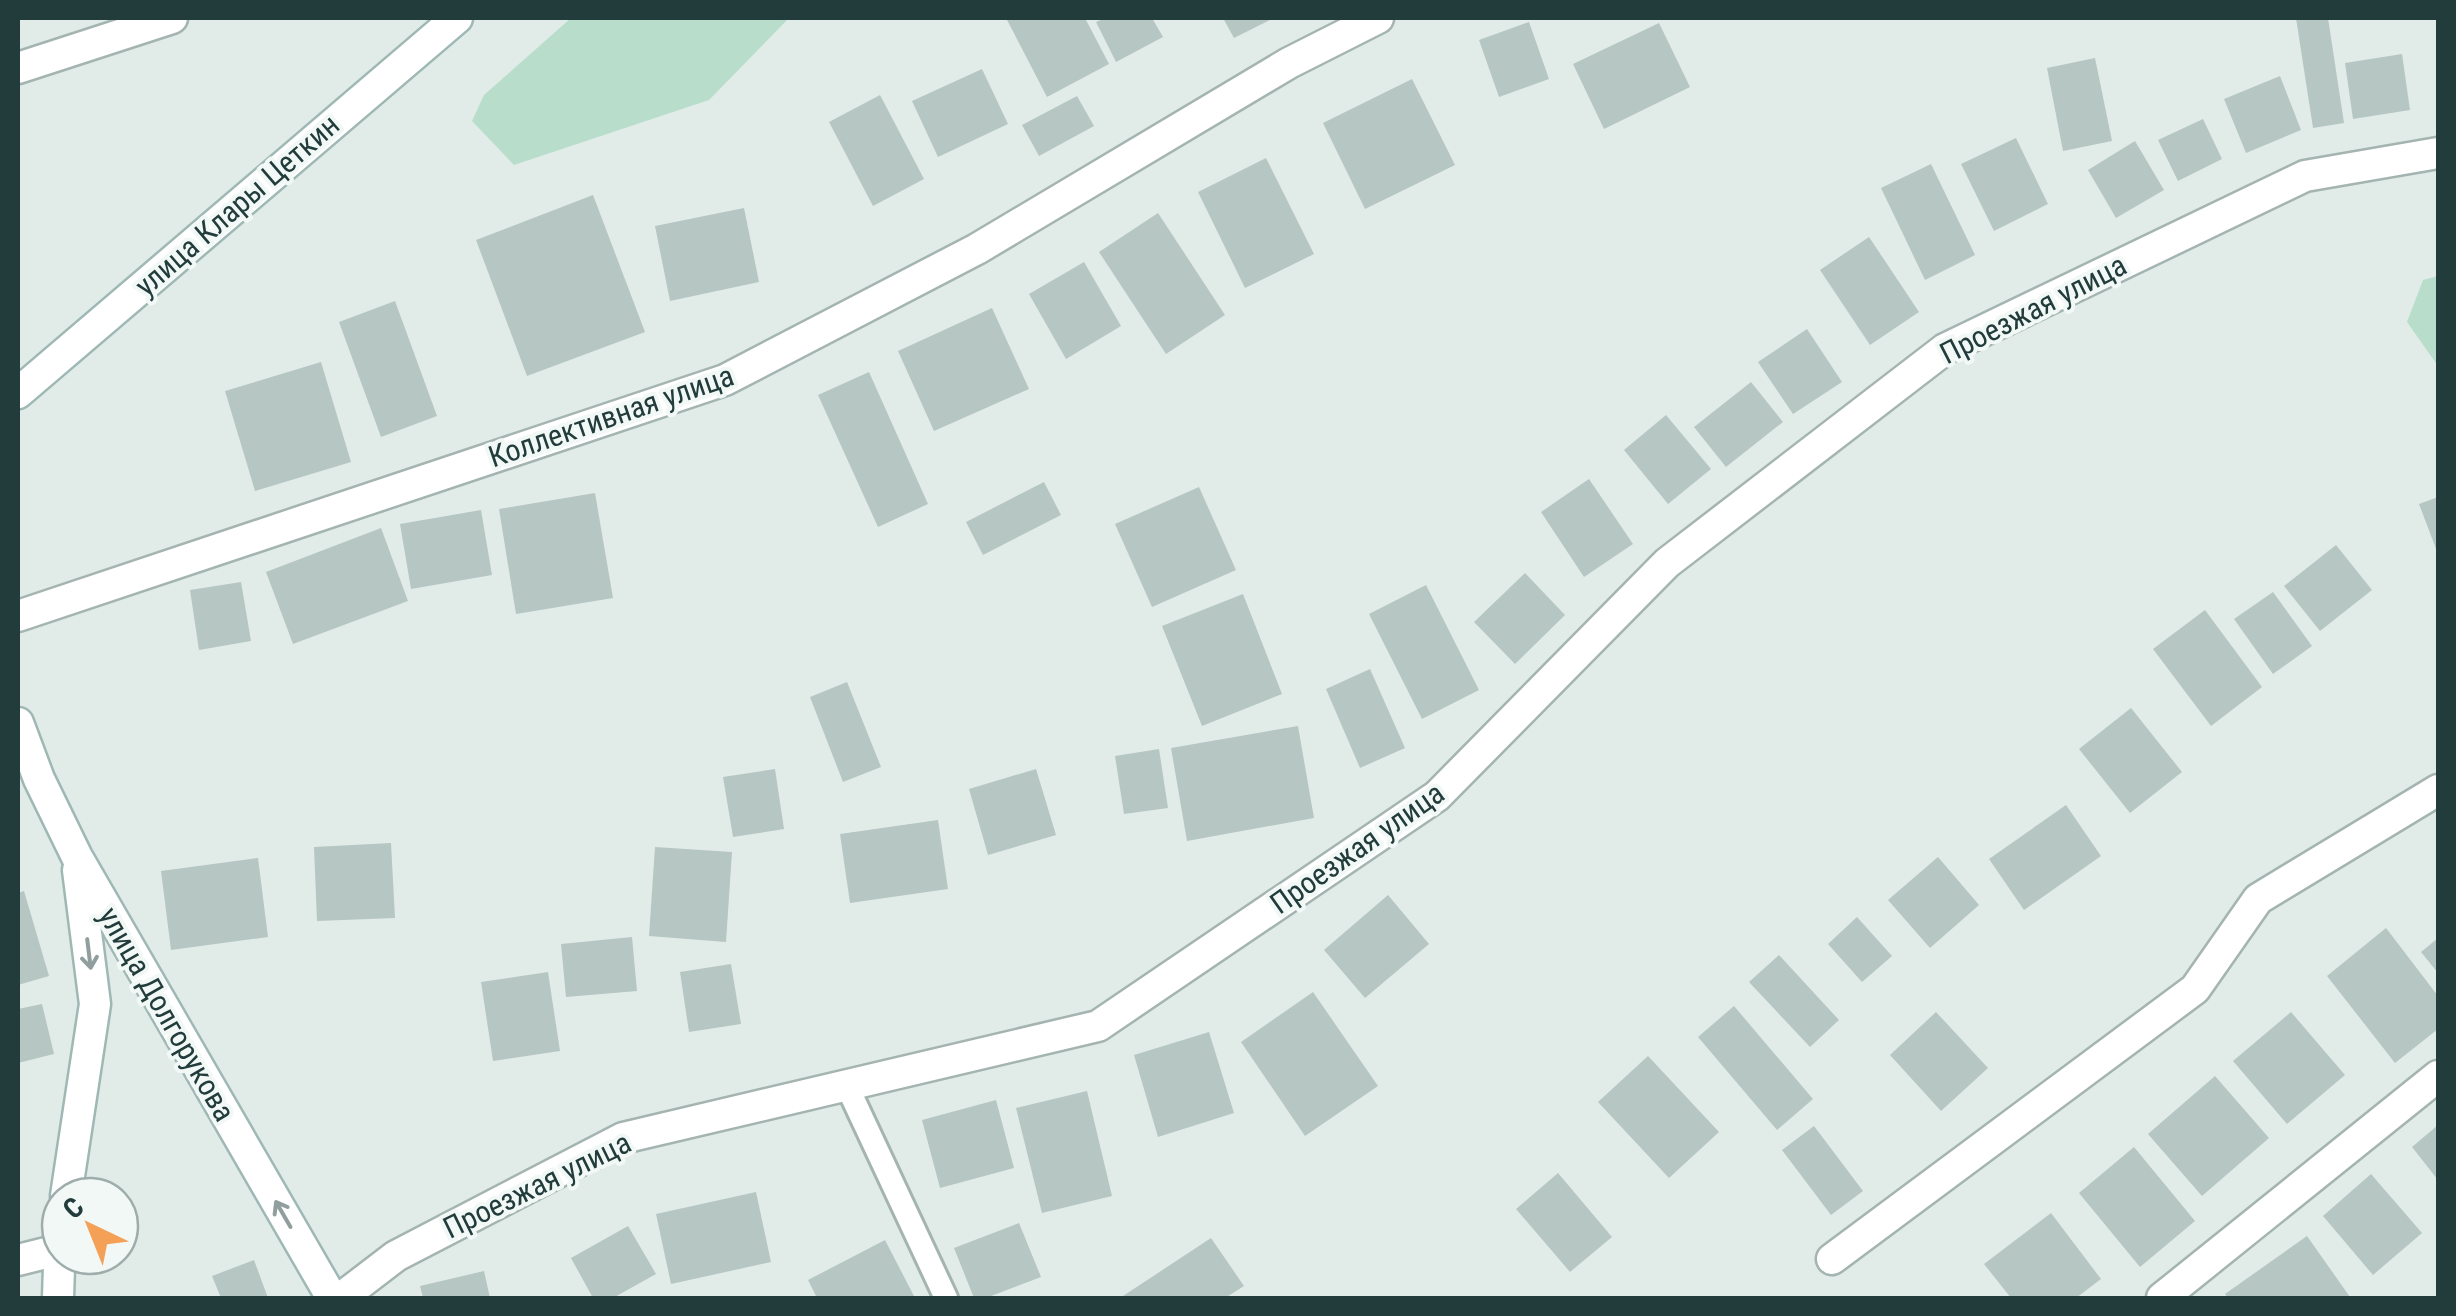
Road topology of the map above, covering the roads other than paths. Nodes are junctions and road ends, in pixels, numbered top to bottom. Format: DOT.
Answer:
graph roads {
  1 [pos="172,18"];
  2 [pos="457,18"];
  3 [pos="1378,18"];
  4 [pos="18,68"];
  5 [pos="2438,152"];
  6 [pos="18,393"];
  7 [pos="18,616"];
  8 [pos="18,723"];
  9 [pos="28,782"];
  10 [pos="2438,790"];
  11 [pos="77,857"];
  12 [pos="2438,1076"];
  13 [pos="848,1086"];
  14 [pos="69,1176"];
  15 [pos="1832,1259"];
  16 [pos="332,1298"];
  17 [pos="340,1298"];
  18 [pos="946,1298"];
  19 [pos="2162,1298"];
  1 -- 4 [label="street"];
  2 -- 6 [label="street, улица Клары Цеткин"];
  3 -- 7 [label="street, Коллективная улица"];
  5 -- 13 [label="street, Проезжая улица"];
  8 -- 9 [label="street, улица Долгорукова"];
  9 -- 11 [label="street, улица Долгорукова"];
  10 -- 15 [label="street"];
  11 -- 14 [label="street, one-way"];
  16 -- 11 [label="street, улица Долгорукова, one-way"];
  12 -- 19 [label="street"];
  13 -- 17 [label="street, Проезжая улица"];
  13 -- 18 [label="lane"];
}
